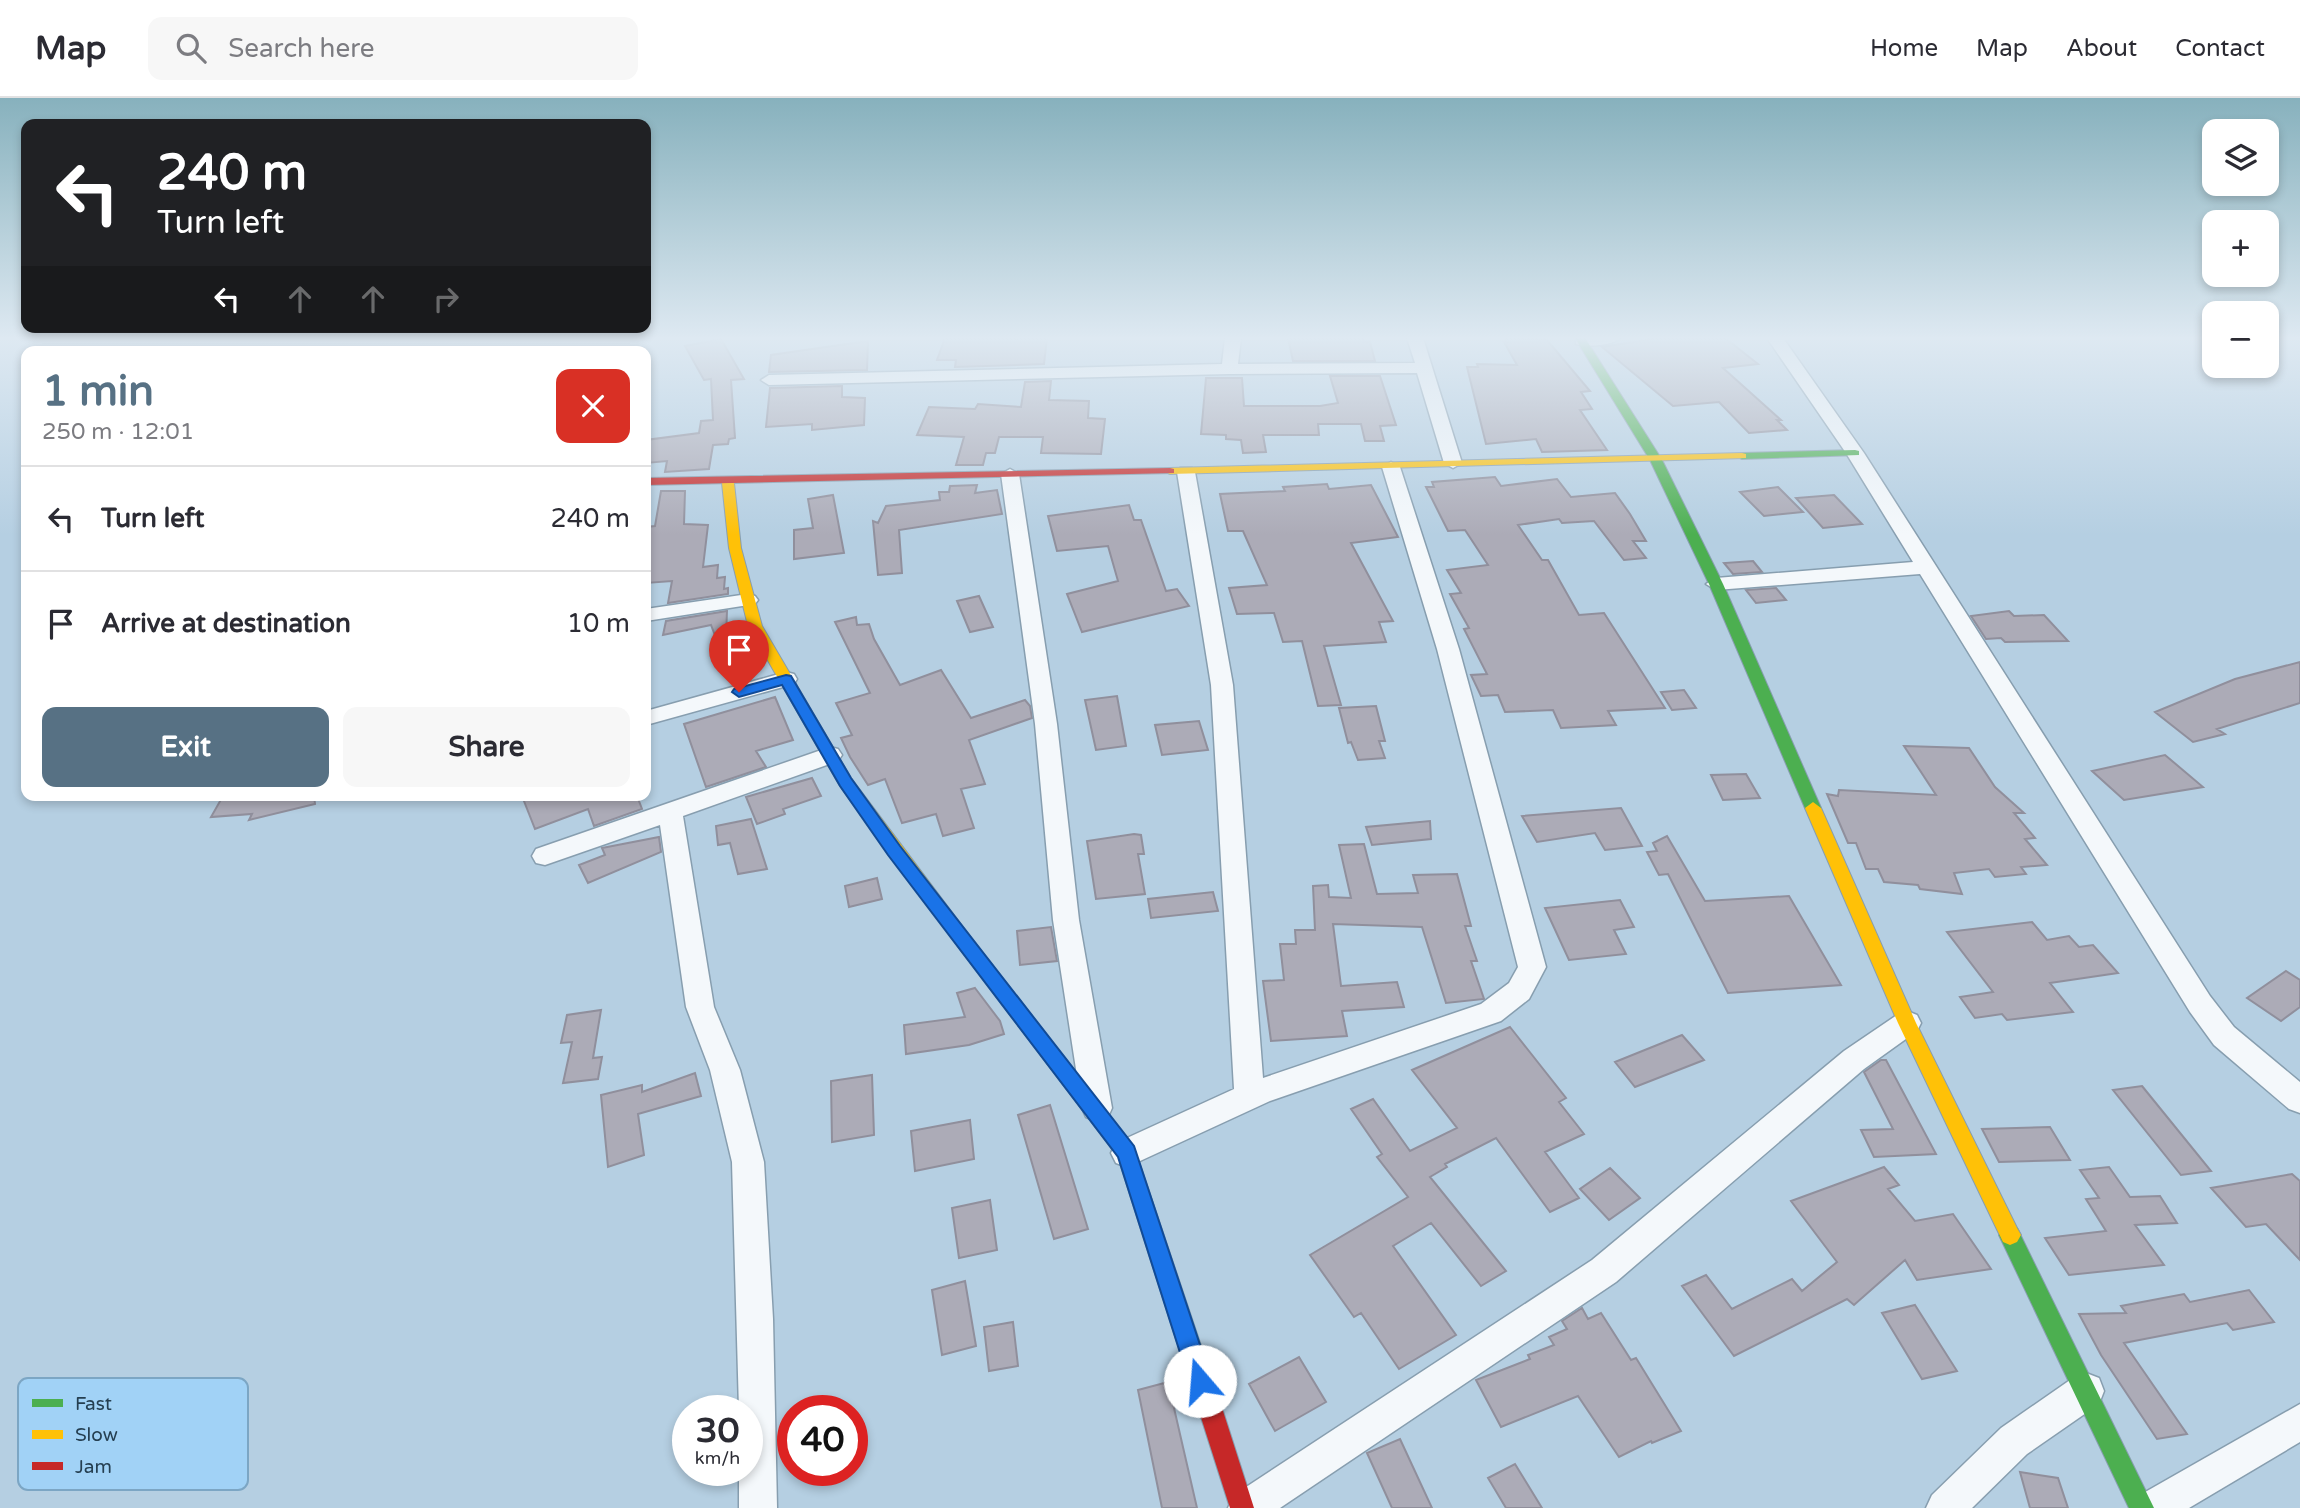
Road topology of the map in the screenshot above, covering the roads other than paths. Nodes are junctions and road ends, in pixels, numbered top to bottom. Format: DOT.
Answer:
graph roads {
  1 [pos="1435,404"];
  2 [pos="1622,404"];
  3 [pos="1821,404"];
  4 [pos="1855,453"];
  5 [pos="1657,460"];
  6 [pos="1453,463"];
  7 [pos="1391,467"];
  8 [pos="1186,472"];
  9 [pos="1010,474"];
  10 [pos="651,482"];
  11 [pos="728,483"];
  12 [pos="1927,566"];
  13 [pos="1716,584"];
  14 [pos="748,600"];
  15 [pos="651,614"];
  16 [pos="786,679"];
  17 [pos="651,717"];
  18 [pos="830,755"];
  19 [pos="670,812"];
  20 [pos="545,856"];
  21 [pos="1906,1023"];
  22 [pos="1249,1095"];
  23 [pos="2300,1100"];
  24 [pos="1099,1116"];
  25 [pos="1127,1153"];
  26 [pos="2086,1391"];
  27 [pos="2300,1422"];
  28 [pos="758,1508"];
  29 [pos="1242,1508"];
  30 [pos="1247,1508"];
  31 [pos="1945,1508"];
  32 [pos="2142,1508"];
  33 [pos="2153,1508"];
  1 -- 6 [label="street"];
  2 -- 5 [label="street"];
  3 -- 4 [label="street"];
  4 -- 5 [label="street"];
  4 -- 12 [label="street"];
  5 -- 6 [label="street"];
  5 -- 13 [label="street"];
  6 -- 7 [label="street"];
  7 -- 8 [label="street"];
  7 -- 22 [label="street"];
  8 -- 9 [label="street"];
  8 -- 22 [label="street"];
  9 -- 11 [label="street"];
  9 -- 24 [label="street"];
  10 -- 11 [label="street"];
  11 -- 14 [label="street"];
  12 -- 13 [label="street"];
  12 -- 23 [label="street"];
  13 -- 21 [label="street"];
  14 -- 15 [label="street"];
  14 -- 16 [label="street"];
  16 -- 17 [label="street"];
  16 -- 18 [label="street"];
  18 -- 19 [label="street"];
  18 -- 24 [label="street"];
  19 -- 20 [label="street"];
  19 -- 28 [label="street"];
  21 -- 26 [label="street"];
  21 -- 30 [label="street"];
  22 -- 25 [label="street"];
  24 -- 25 [label="street"];
  25 -- 29 [label="street"];
  26 -- 31 [label="street"];
  26 -- 32 [label="street"];
  27 -- 33 [label="street"];
}
